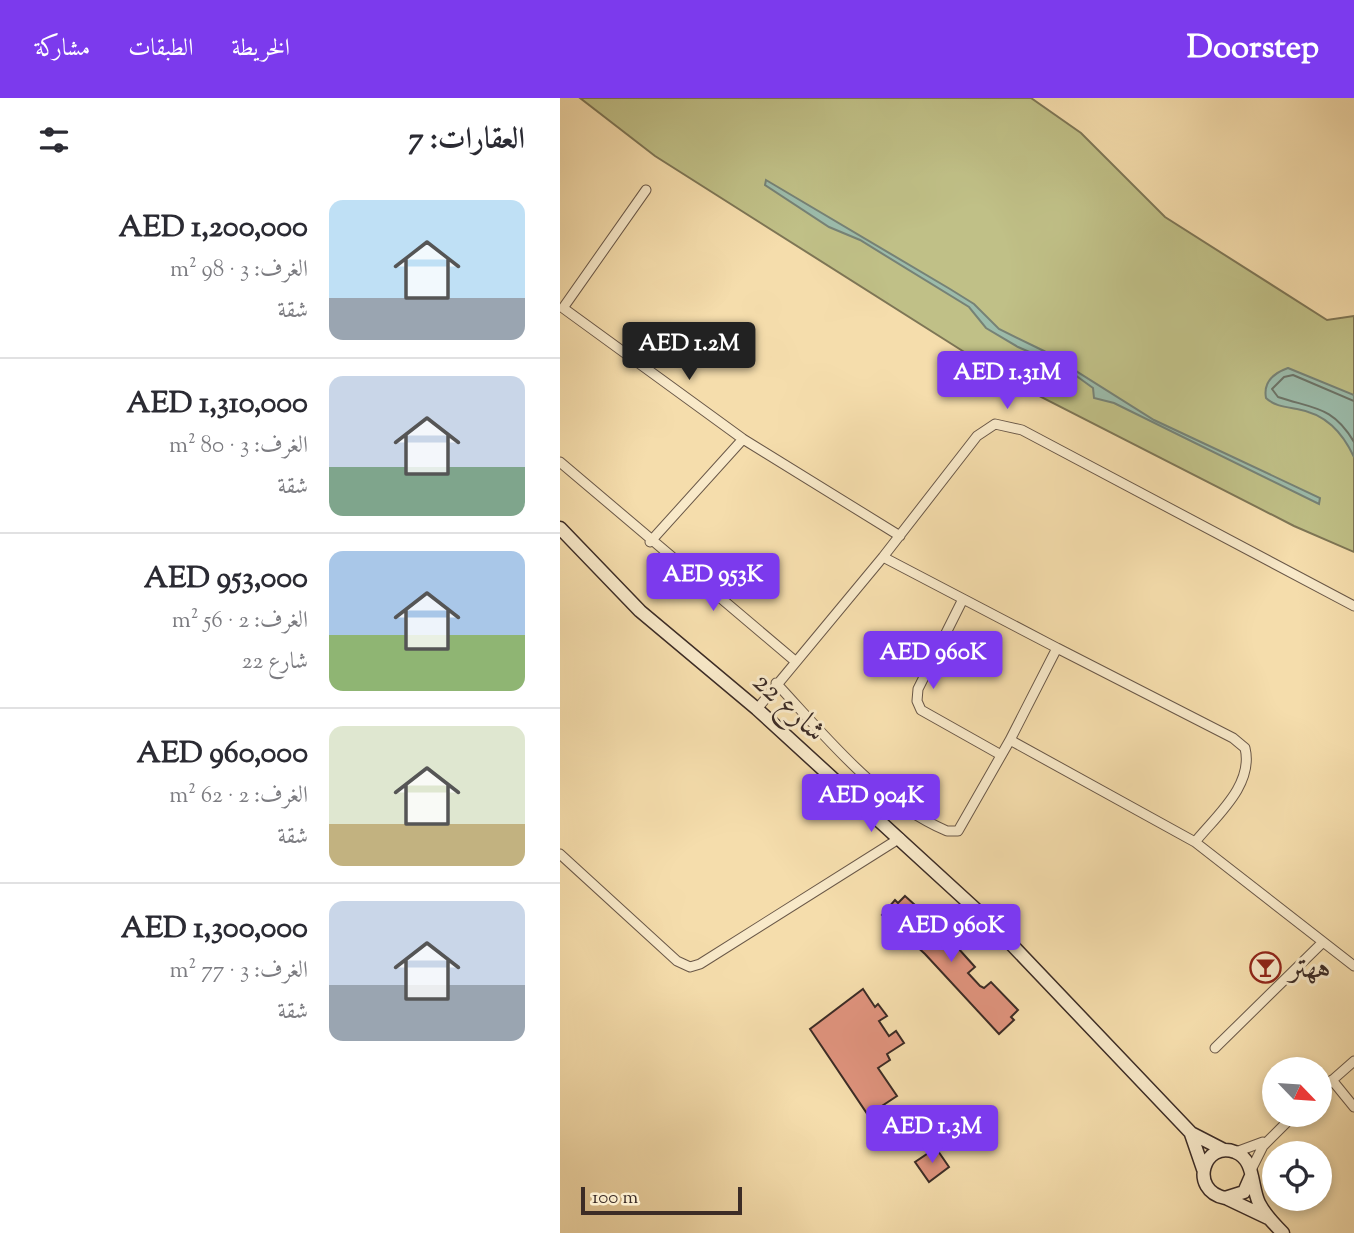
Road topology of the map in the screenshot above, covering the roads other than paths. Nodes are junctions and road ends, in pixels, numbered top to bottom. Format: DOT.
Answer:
graph roads {
  1 [pos="646,190"];
  2 [pos="561,309"];
  3 [pos="743,439"];
  4 [pos="560,462"];
  5 [pos="560,528"];
  6 [pos="900,536"];
  7 [pos="650,542"];
  8 [pos="883,558"];
  9 [pos="964,599"];
  10 [pos="1354,606"];
  11 [pos="1057,648"];
  12 [pos="795,661"];
  13 [pos="776,683"];
  14 [pos="757,709"];
  15 [pos="1010,740"];
  16 [pos="1001,755"];
  17 [pos="900,838"];
  18 [pos="1195,842"];
  19 [pos="560,854"];
  20 [pos="1323,942"];
  21 [pos="1354,966"];
  22 [pos="1215,1048"];
  23 [pos="1354,1061"];
  24 [pos="1332,1080"];
  25 [pos="1354,1107"];
  26 [pos="1281,1127"];
  27 [pos="1191,1133"];
  28 [pos="1270,1137"];
  29 [pos="1230,1151"];
  30 [pos="1203,1170"];
  31 [pos="1251,1173"];
  32 [pos="1225,1198"];
  33 [pos="1268,1218"];
  34 [pos="1283,1233"];
  1 -- 2 [label="street"];
  2 -- 3 [label="street"];
  3 -- 6 [label="street"];
  3 -- 7 [label="street"];
  4 -- 7 [label="street"];
  5 -- 14 [label="street, شارع 22"];
  6 -- 8 [label="street"];
  6 -- 10 [label="street"];
  7 -- 12 [label="street"];
  8 -- 9 [label="street"];
  8 -- 12 [label="street"];
  9 -- 11 [label="street"];
  9 -- 16 [label="street"];
  11 -- 15 [label="street"];
  11 -- 18 [label="street"];
  12 -- 13 [label="street"];
  13 -- 14 [label="street"];
  13 -- 16 [label="street"];
  14 -- 17 [label="street, شارع 22"];
  15 -- 16 [label="street"];
  15 -- 18 [label="street"];
  17 -- 19 [label="street"];
  17 -- 27 [label="street, شارع 22"];
  18 -- 20 [label="street"];
  20 -- 21 [label="street"];
  20 -- 22 [label="street"];
  23 -- 24 [label="street"];
  24 -- 25 [label="street"];
  26 -- 28 [label="street"];
  27 -- 29 [label="street, شارع 22"];
  27 -- 30 [label="street, شارع 22"];
  28 -- 29 [label="street"];
  28 -- 31 [label="street"];
  29 -- 30 [label="street"];
  29 -- 31 [label="street"];
  30 -- 32 [label="street"];
  31 -- 32 [label="street"];
  31 -- 33 [label="street"];
  32 -- 33 [label="street"];
  33 -- 34 [label="street"];
}
